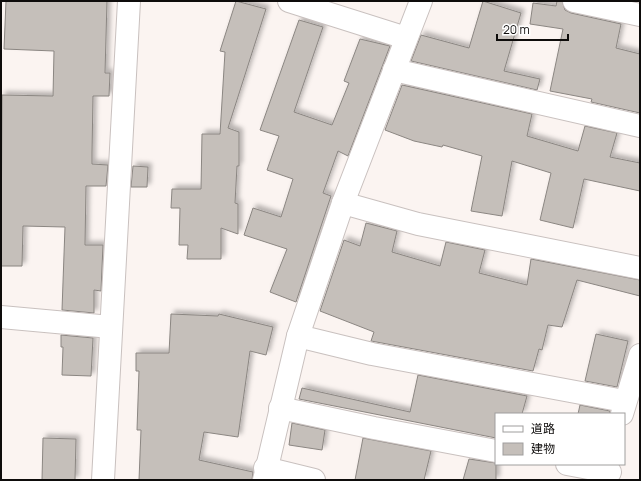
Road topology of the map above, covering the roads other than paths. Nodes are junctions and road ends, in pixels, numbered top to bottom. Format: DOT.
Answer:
graph roads {
  1 [pos="129,1"];
  2 [pos="289,1"];
  3 [pos="421,1"];
  4 [pos="574,1"];
  5 [pos="640,16"];
  6 [pos="406,38"];
  7 [pos="394,70"];
  8 [pos="640,126"];
  9 [pos="343,202"];
  10 [pos="640,268"];
  11 [pos="1,317"];
  12 [pos="111,327"];
  13 [pos="298,336"];
  14 [pos="640,355"];
  15 [pos="280,408"];
  16 [pos="623,408"];
  17 [pos="495,451"];
  18 [pos="572,465"];
  19 [pos="610,472"];
  20 [pos="264,474"];
  21 [pos="103,480"];
  22 [pos="314,480"];
  1 -- 12 [label="street"];
  2 -- 6 [label="street"];
  3 -- 6 [label="street"];
  4 -- 5 [label="street"];
  6 -- 7 [label="street"];
  7 -- 8 [label="street"];
  7 -- 9 [label="street"];
  9 -- 10 [label="street"];
  9 -- 13 [label="street"];
  11 -- 12 [label="street"];
  12 -- 21 [label="street"];
  13 -- 15 [label="street"];
  13 -- 16 [label="street"];
  14 -- 16 [label="street"];
  15 -- 17 [label="street"];
  15 -- 20 [label="street"];
  18 -- 19 [label="street"];
  20 -- 22 [label="street"];
}
